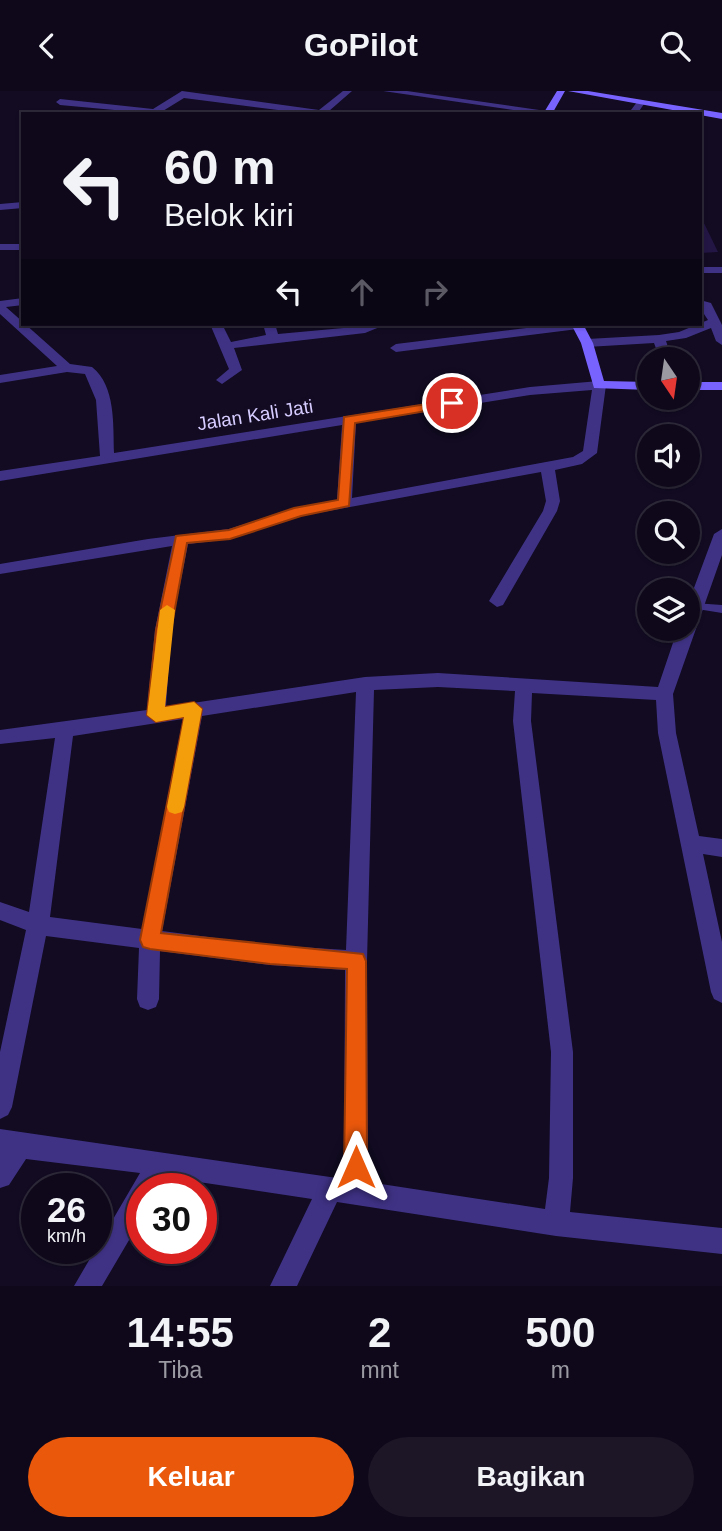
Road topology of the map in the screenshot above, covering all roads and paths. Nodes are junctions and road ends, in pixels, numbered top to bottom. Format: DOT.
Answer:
graph roads {
  1 [pos="348,91"];
  2 [pos="387,91"];
  3 [pos="561,91"];
  4 [pos="572,91"];
  5 [pos="185,93"];
  6 [pos="200,97"];
  7 [pos="60,102"];
  8 [pos="640,104"];
  9 [pos="190,107"];
  10 [pos="79,109"];
  11 [pos="320,109"];
  12 [pos="333,109"];
  13 [pos="270,110"];
  14 [pos="136,112"];
  15 [pos="156,112"];
  16 [pos="541,112"];
  17 [pos="549,112"];
  18 [pos="634,112"];
  19 [pos="689,112"];
  20 [pos="702,114"];
  21 [pos="722,116"];
  22 [pos="21,205"];
  23 [pos="0,207"];
  24 [pos="0,247"];
  25 [pos="21,247"];
  26 [pos="702,270"];
  27 [pos="722,270"];
  28 [pos="21,302"];
  29 [pos="702,305"];
  30 [pos="0,307"];
  31 [pos="715,322"];
  32 [pos="217,326"];
  33 [pos="270,326"];
  34 [pos="375,326"];
  35 [pos="563,326"];
  36 [pos="579,326"];
  37 [pos="273,338"];
  38 [pos="659,339"];
  39 [pos="722,341"];
  40 [pos="587,343"];
  41 [pos="227,346"];
  42 [pos="662,347"];
  43 [pos="396,348"];
  44 [pos="67,368"];
  45 [pos="0,379"];
  46 [pos="222,380"];
  47 [pos="599,385"];
  48 [pos="637,386"];
  49 [pos="700,386"];
  50 [pos="722,386"];
  51 [pos="349,420"];
  52 [pos="107,460"];
  53 [pos="547,467"];
  54 [pos="0,476"];
  55 [pos="344,503"];
  56 [pos="722,534"];
  57 [pos="181,539"];
  58 [pos="0,569"];
  59 [pos="700,591"];
  60 [pos="497,601"];
  61 [pos="700,607"];
  62 [pos="722,609"];
  63 [pos="682,641"];
  64 [pos="365,684"];
  65 [pos="524,685"];
  66 [pos="664,694"];
  67 [pos="194,709"];
  68 [pos="156,715"];
  69 [pos="65,730"];
  70 [pos="0,737"];
  71 [pos="690,843"];
  72 [pos="722,848"];
  73 [pos="0,911"];
  74 [pos="38,925"];
  75 [pos="150,940"];
  76 [pos="356,961"];
  77 [pos="722,992"];
  78 [pos="148,999"];
  79 [pos="0,1107"];
  80 [pos="10,1144"];
  81 [pos="160,1163"];
  82 [pos="154,1173"];
  83 [pos="0,1176"];
  84 [pos="330,1189"];
  85 [pos="356,1192"];
  86 [pos="126,1221"];
  87 [pos="555,1223"];
  88 [pos="722,1241"];
  89 [pos="87,1286"];
  90 [pos="283,1286"];
  1 -- 12 [label="street"];
  2 -- 16 [label="street"];
  3 -- 17 [label="street"];
  4 -- 8 [label="street"];
  5 -- 6 [label="street"];
  5 -- 15 [label="street"];
  6 -- 9 [label="street"];
  6 -- 13 [label="street"];
  7 -- 10 [label="street"];
  8 -- 18 [label="street"];
  8 -- 19 [label="street"];
  10 -- 14 [label="street"];
  11 -- 12 [label="street"];
  11 -- 13 [label="street"];
  20 -- 21 [label="street"];
  22 -- 23 [label="street"];
  24 -- 25 [label="street"];
  26 -- 27 [label="street"];
  28 -- 30 [label="street"];
  29 -- 31 [label="street"];
  30 -- 44 [label="street"];
  31 -- 38 [label="street"];
  31 -- 39 [label="street"];
  32 -- 41 [label="street"];
  33 -- 37 [label="street"];
  34 -- 37 [label="street"];
  35 -- 43 [label="street"];
  36 -- 40 [label="street"];
  37 -- 41 [label="street"];
  38 -- 40 [label="street"];
  38 -- 42 [label="street"];
  40 -- 47 [label="street"];
  41 -- 46 [label="street"];
  44 -- 45 [label="street"];
  44 -- 52 [label="street"];
  47 -- 48 [label="street"];
  47 -- 51 [label="street, Jalan Kali Jati"];
  47 -- 53 [label="street"];
  49 -- 50 [label="street"];
  51 -- 52 [label="street, Jalan Kali Jati"];
  51 -- 55 [label="street"];
  52 -- 54 [label="street, Jalan Kali Jati"];
  53 -- 55 [label="street"];
  53 -- 60 [label="street"];
  55 -- 57 [label="street"];
  56 -- 59 [label="street"];
  57 -- 58 [label="street"];
  57 -- 68 [label="street"];
  61 -- 62 [label="lane"];
  63 -- 66 [label="street"];
  64 -- 65 [label="street"];
  64 -- 67 [label="street"];
  64 -- 76 [label="street"];
  65 -- 66 [label="street"];
  65 -- 87 [label="street"];
  66 -- 71 [label="street"];
  67 -- 68 [label="street"];
  67 -- 75 [label="street"];
  68 -- 69 [label="street"];
  69 -- 70 [label="street"];
  69 -- 74 [label="street"];
  71 -- 72 [label="street"];
  71 -- 77 [label="street"];
  73 -- 74 [label="street"];
  74 -- 75 [label="street"];
  74 -- 79 [label="street"];
  75 -- 76 [label="street"];
  75 -- 78 [label="street"];
  76 -- 85 [label="street"];
  80 -- 81 [label="street"];
  80 -- 83 [label="street"];
  81 -- 82 [label="street"];
  81 -- 84 [label="street"];
  84 -- 85 [label="street"];
  84 -- 90 [label="street"];
  85 -- 87 [label="street"];
  86 -- 89 [label="street"];
  87 -- 88 [label="street"];
}
